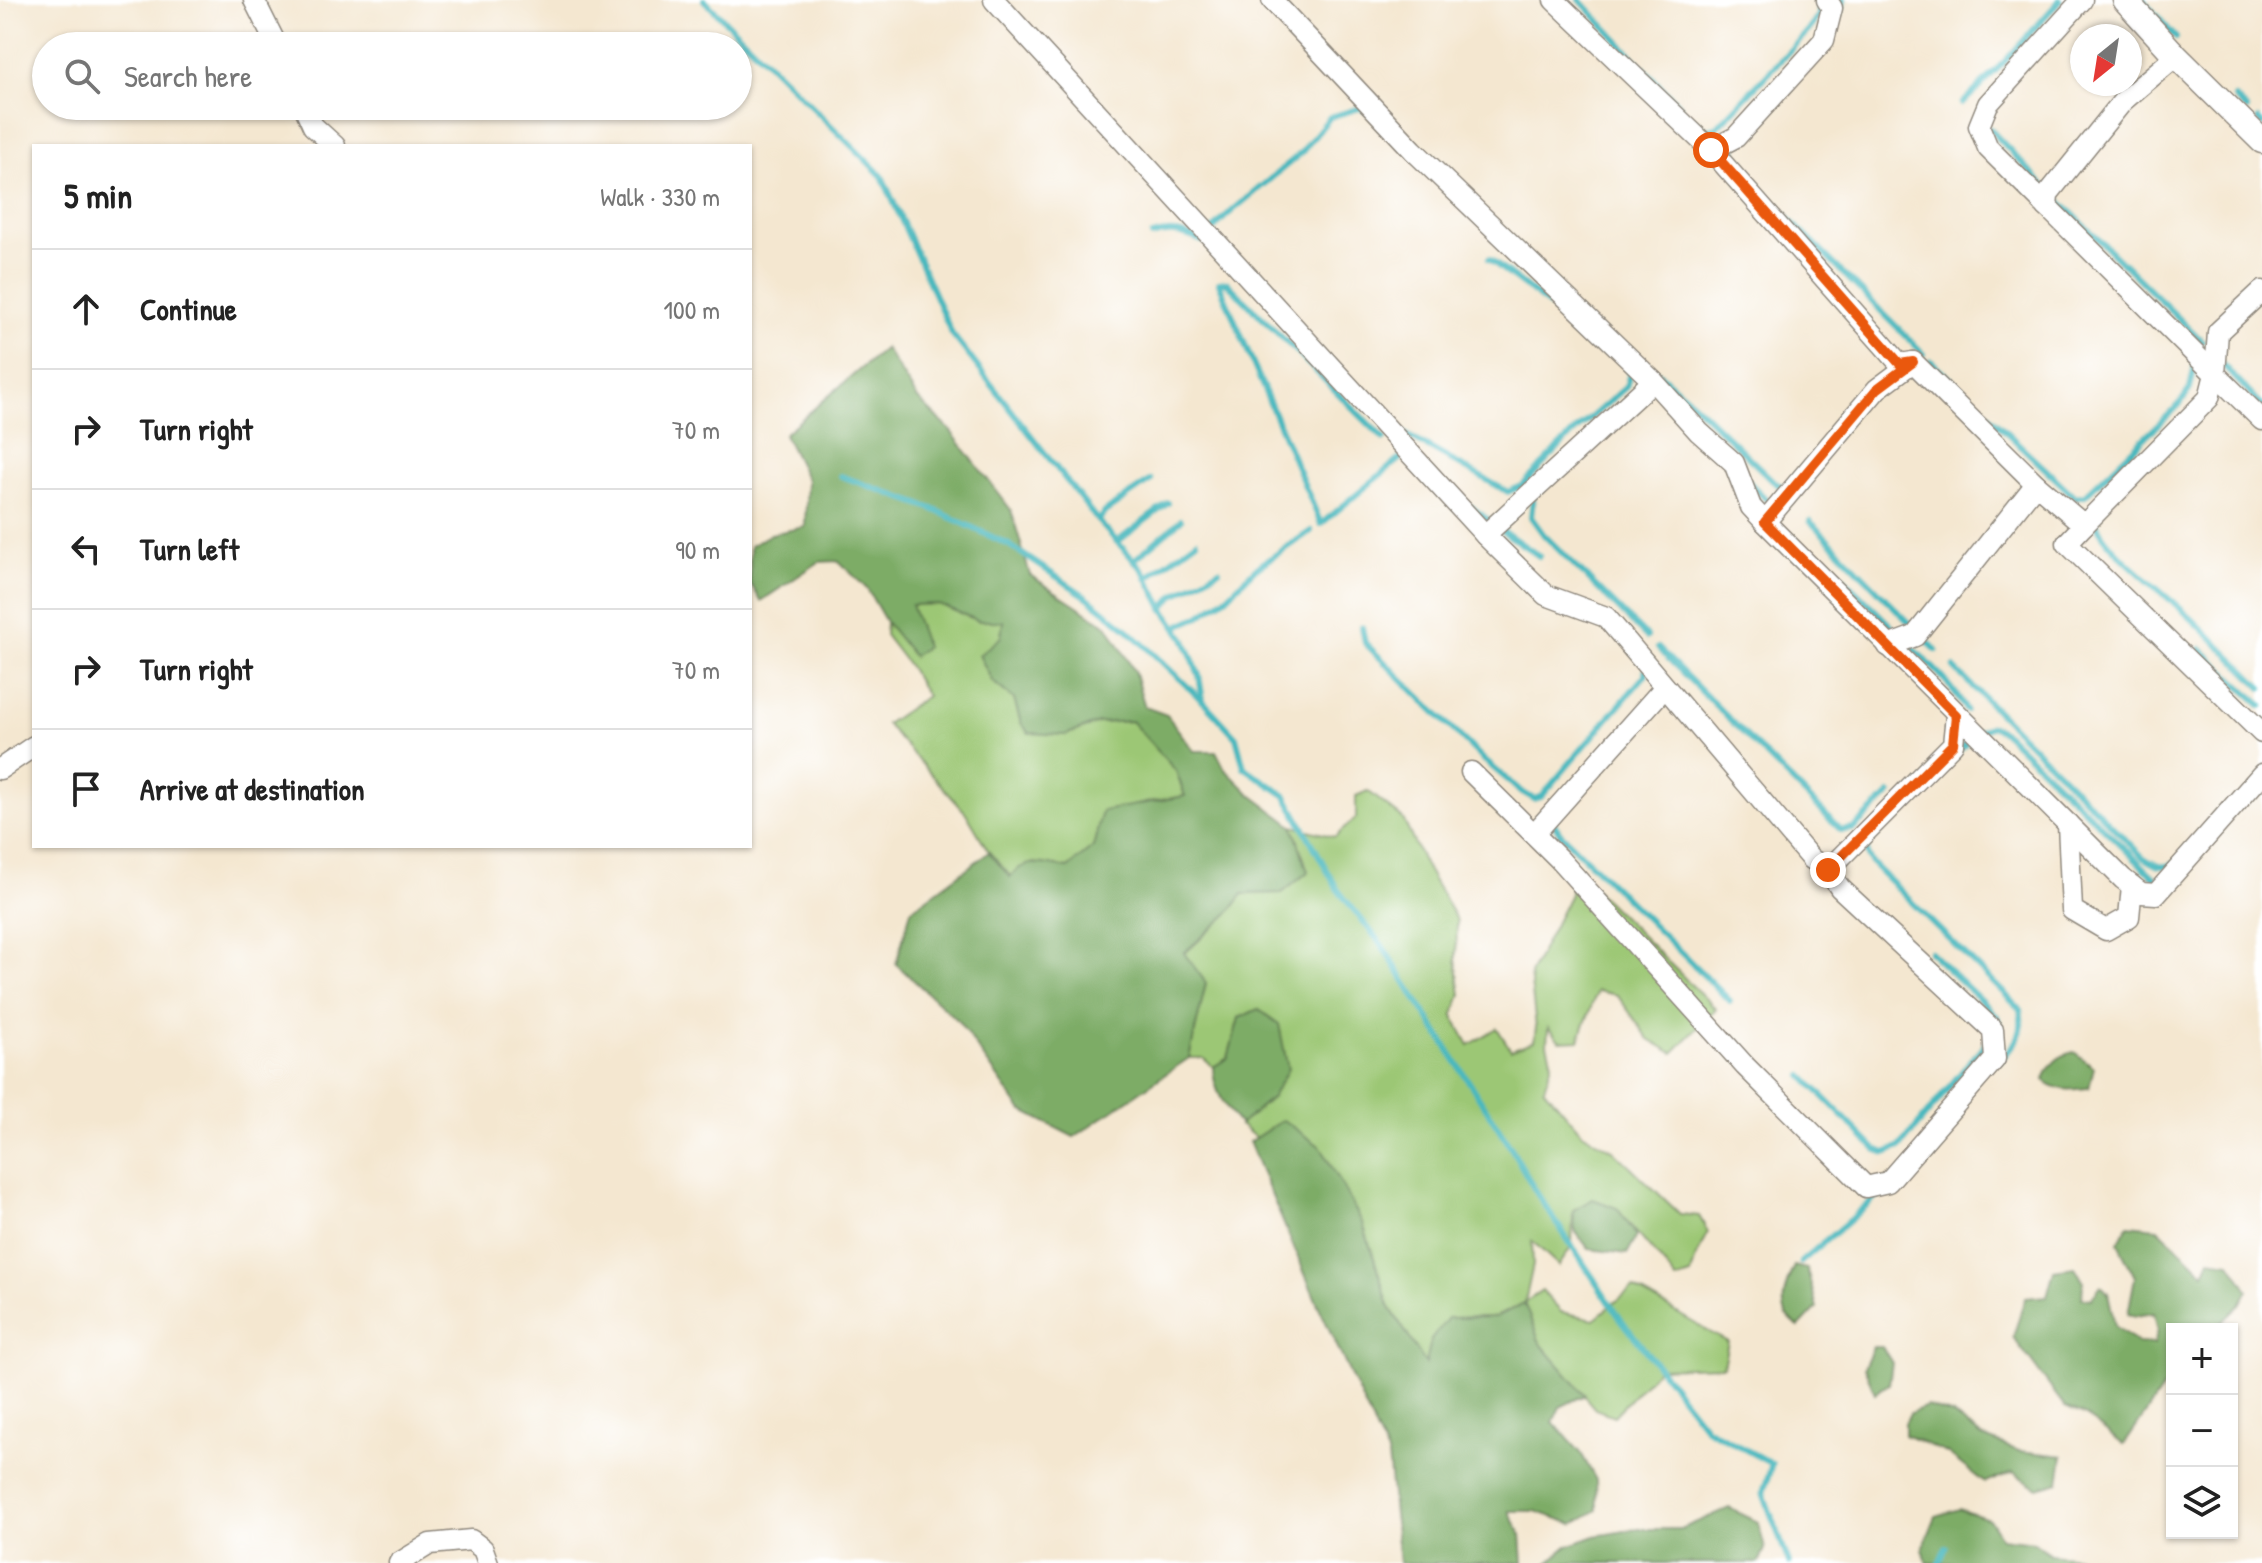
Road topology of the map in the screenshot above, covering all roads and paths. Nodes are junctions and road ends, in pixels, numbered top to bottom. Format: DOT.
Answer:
graph roads {
  1 [pos="254,0"];
  2 [pos="994,0"];
  3 [pos="1272,0"];
  4 [pos="1554,0"];
  5 [pos="1827,0"];
  6 [pos="2082,0"];
  7 [pos="2125,0"];
  8 [pos="270,32"];
  9 [pos="2176,56"];
  10 [pos="310,120"];
  11 [pos="2262,141"];
  12 [pos="333,144"];
  13 [pos="1711,150"];
  14 [pos="2047,207"];
  15 [pos="2262,291"];
  16 [pos="1913,362"];
  17 [pos="2215,374"];
  18 [pos="1653,381"];
  19 [pos="2262,420"];
  20 [pos="2036,484"];
  21 [pos="1765,522"];
  22 [pos="2084,525"];
  23 [pos="1485,535"];
  24 [pos="1888,646"];
  25 [pos="1665,687"];
  26 [pos="1956,715"];
  27 [pos="2262,733"];
  28 [pos="1982,739"];
  29 [pos="1953,744"];
  30 [pos="32,747"];
  31 [pos="0,769"];
  32 [pos="1471,772"];
  33 [pos="2262,774"];
  34 [pos="2068,824"];
  35 [pos="1534,834"];
  36 [pos="1828,870"];
  37 [pos="2132,886"];
  38 [pos="399,1563"];
  39 [pos="488,1563"];
  1 -- 8 [label="street"];
  2 -- 23 [label="street"];
  3 -- 18 [label="street"];
  4 -- 13 [label="street"];
  5 -- 13 [label="street"];
  6 -- 14 [label="street"];
  7 -- 9 [label="street"];
  9 -- 11 [label="street"];
  9 -- 14 [label="street"];
  10 -- 12 [label="street"];
  13 -- 16 [label="street"];
  14 -- 17 [label="street"];
  15 -- 17 [label="street"];
  16 -- 20 [label="street"];
  16 -- 21 [label="street"];
  17 -- 19 [label="street"];
  17 -- 22 [label="street"];
  18 -- 21 [label="street"];
  18 -- 23 [label="street"];
  20 -- 22 [label="street"];
  20 -- 24 [label="street"];
  21 -- 24 [label="street"];
  22 -- 27 [label="street"];
  23 -- 25 [label="street"];
  24 -- 26 [label="street"];
  25 -- 35 [label="street"];
  25 -- 36 [label="street"];
  26 -- 28 [label="street"];
  26 -- 29 [label="street"];
  28 -- 29 [label="street"];
  28 -- 34 [label="street"];
  29 -- 36 [label="street"];
  30 -- 31 [label="street"];
  32 -- 35 [label="street"];
  33 -- 37 [label="street"];
  34 -- 37 [label="street"];
  34 -- 37 [label="street"];
  35 -- 36 [label="street"];
  38 -- 39 [label="street"];
}
